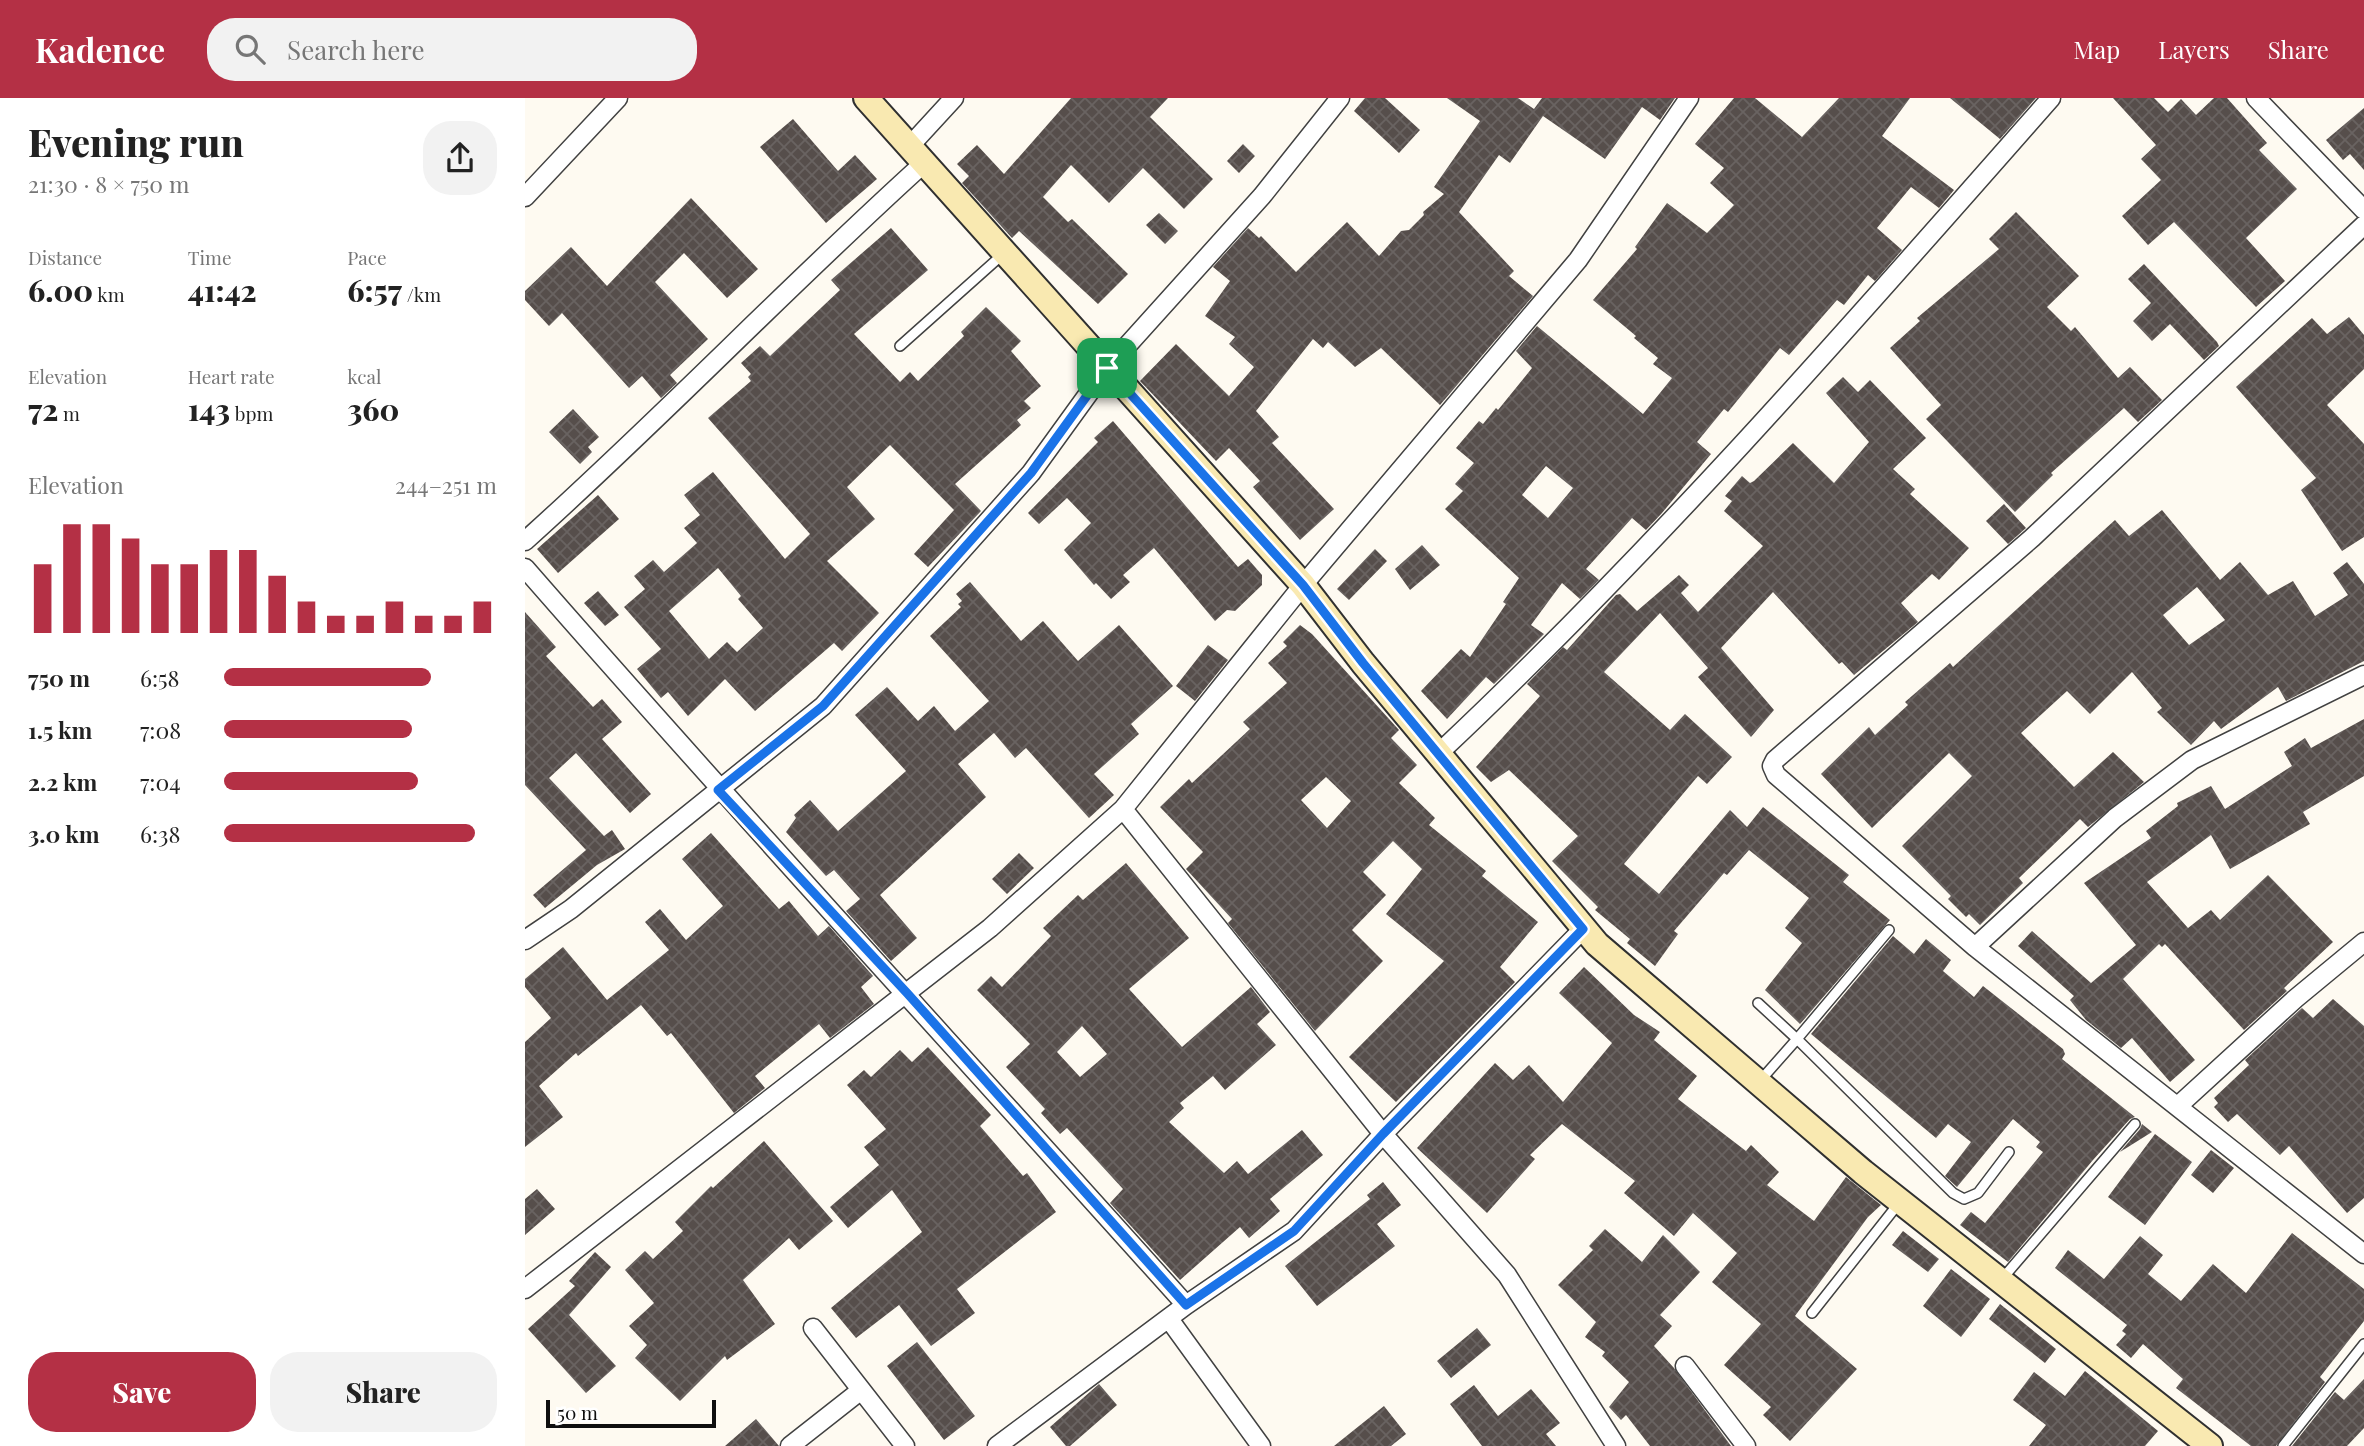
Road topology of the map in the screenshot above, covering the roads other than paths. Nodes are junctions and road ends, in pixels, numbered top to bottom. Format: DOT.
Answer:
graph roads {
  1 [pos="618,98"];
  2 [pos="866,98"];
  3 [pos="954,98"];
  4 [pos="1340,98"];
  5 [pos="1689,98"];
  6 [pos="2051,98"];
  7 [pos="2256,98"];
  8 [pos="916,156"];
  9 [pos="525,197"];
  10 [pos="2364,210"];
  11 [pos="2364,225"];
  12 [pos="1004,254"];
  13 [pos="900,346"];
  14 [pos="1107,368"];
  15 [pos="525,541"];
  16 [pos="525,568"];
  17 [pos="1303,585"];
  18 [pos="2364,675"];
  19 [pos="1440,752"];
  20 [pos="718,790"];
  21 [pos="1123,809"];
  22 [pos="1583,929"];
  23 [pos="1889,930"];
  24 [pos="525,940"];
  25 [pos="2364,942"];
  26 [pos="1975,947"];
  27 [pos="907,993"];
  28 [pos="1758,1003"];
  29 [pos="1797,1039"];
  30 [pos="1758,1084"];
  31 [pos="2178,1106"];
  32 [pos="2135,1124"];
  33 [pos="1383,1134"];
  34 [pos="2009,1152"];
  35 [pos="1900,1202"];
  36 [pos="2364,1254"];
  37 [pos="2000,1281"];
  38 [pos="525,1289"];
  39 [pos="1186,1305"];
  40 [pos="1812,1313"];
  41 [pos="1169,1319"];
  42 [pos="813,1328"];
  43 [pos="2364,1344"];
  44 [pos="1685,1366"];
  45 [pos="860,1391"];
  46 [pos="790,1446"];
  47 [pos="905,1446"];
  48 [pos="997,1446"];
  49 [pos="1261,1446"];
  50 [pos="1616,1446"];
  51 [pos="1746,1446"];
  52 [pos="2210,1446"];
  53 [pos="2283,1446"];
  1 -- 9 [label="street"];
  2 -- 8 [label="street"];
  3 -- 8 [label="street"];
  4 -- 14 [label="street"];
  5 -- 17 [label="street"];
  6 -- 19 [label="street"];
  7 -- 10 [label="street"];
  8 -- 12 [label="street"];
  8 -- 15 [label="street"];
  11 -- 26 [label="street"];
  12 -- 13 [label="lane"];
  12 -- 14 [label="street"];
  14 -- 17 [label="street"];
  14 -- 20 [label="street"];
  16 -- 20 [label="street"];
  17 -- 19 [label="street"];
  17 -- 21 [label="street"];
  18 -- 26 [label="street"];
  19 -- 22 [label="street"];
  20 -- 24 [label="street"];
  20 -- 27 [label="street"];
  21 -- 27 [label="street"];
  21 -- 33 [label="street"];
  22 -- 30 [label="street"];
  22 -- 33 [label="street"];
  23 -- 29 [label="lane"];
  25 -- 31 [label="street"];
  26 -- 31 [label="street"];
  27 -- 38 [label="street"];
  27 -- 39 [label="street"];
  28 -- 29 [label="lane"];
  29 -- 30 [label="lane"];
  29 -- 34 [label="lane"];
  30 -- 35 [label="street"];
  31 -- 36 [label="street"];
  32 -- 37 [label="lane"];
  33 -- 39 [label="street"];
  33 -- 50 [label="street"];
  35 -- 37 [label="street"];
  35 -- 40 [label="lane"];
  37 -- 52 [label="street"];
  39 -- 41 [label="street"];
  41 -- 48 [label="street"];
  41 -- 49 [label="street"];
  42 -- 45 [label="street"];
  43 -- 53 [label="lane"];
  44 -- 51 [label="street"];
  45 -- 46 [label="street"];
  45 -- 47 [label="street"];
}
